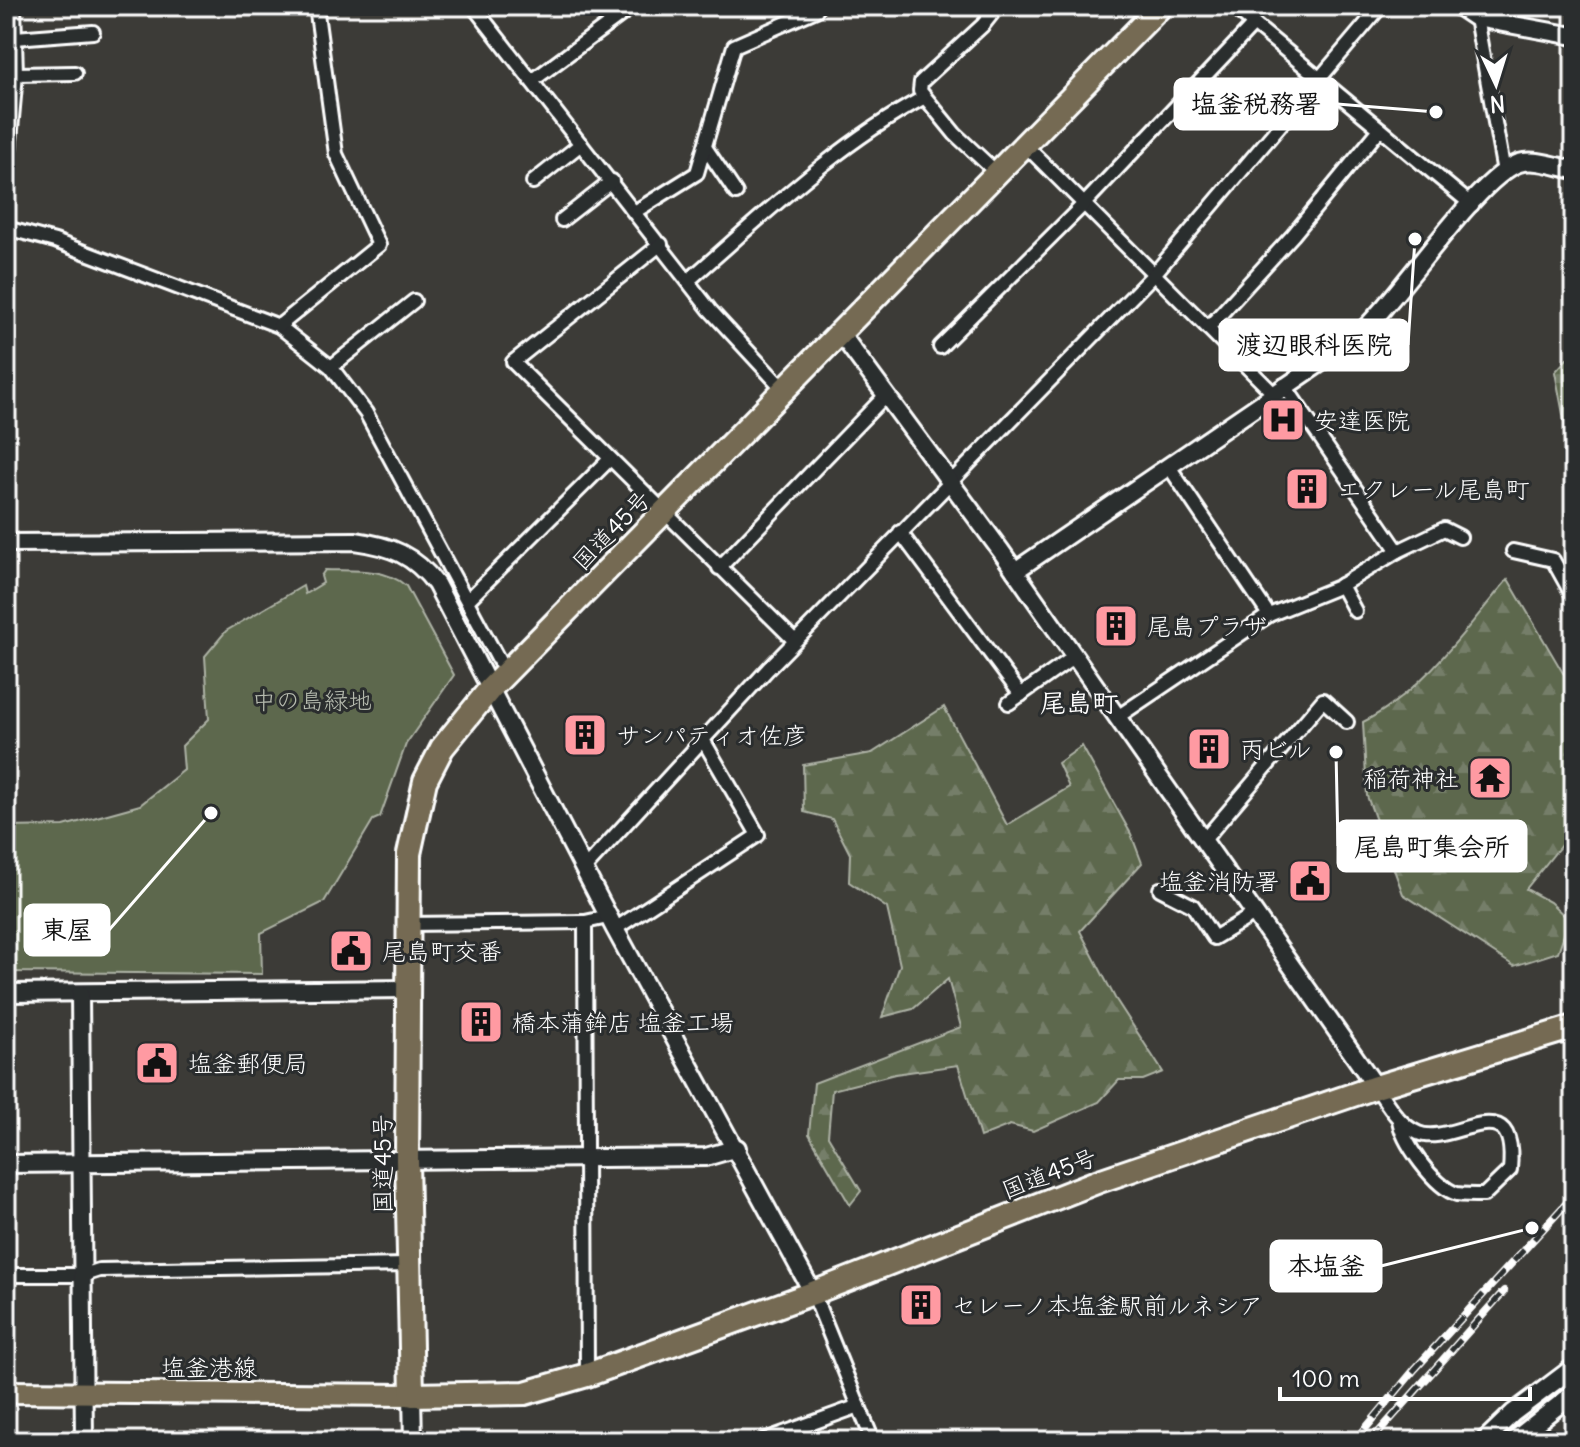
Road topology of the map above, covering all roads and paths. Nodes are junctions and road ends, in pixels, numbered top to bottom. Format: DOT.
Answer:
graph roads {
  1 [pos="14,6"];
  2 [pos="316,6"];
  3 [pos="473,6"];
  4 [pos="633,6"];
  5 [pos="998,6"];
  6 [pos="1161,6"];
  7 [pos="1232,6"];
  8 [pos="1381,6"];
  9 [pos="816,10"];
  10 [pos="1469,11"];
  11 [pos="1254,24"];
  12 [pos="93,32"];
  13 [pos="1574,36"];
  14 [pos="15,38"];
  15 [pos="75,73"];
  16 [pos="16,74"];
  17 [pos="1318,76"];
  18 [pos="532,81"];
  19 [pos="923,98"];
  20 [pos="1380,129"];
  21 [pos="581,144"];
  22 [pos="1026,146"];
  23 [pos="705,147"];
  24 [pos="1574,170"];
  25 [pos="1504,172"];
  26 [pos="998,174"];
  27 [pos="612,181"];
  28 [pos="533,182"];
  29 [pos="6,185"];
  30 [pos="736,193"];
  31 [pos="1084,204"];
  32 [pos="1472,205"];
  33 [pos="636,211"];
  34 [pos="562,220"];
  35 [pos="6,228"];
  36 [pos="661,244"];
  37 [pos="1155,273"];
  38 [pos="689,280"];
  39 [pos="414,301"];
  40 [pos="279,326"];
  41 [pos="1208,328"];
  42 [pos="841,334"];
  43 [pos="940,347"];
  44 [pos="331,367"];
  45 [pos="1278,389"];
  46 [pos="785,391"];
  47 [pos="887,394"];
  48 [pos="610,459"];
  49 [pos="1168,465"];
  50 [pos="949,480"];
  51 [pos="663,514"];
  52 [pos="900,532"];
  53 [pos="1460,537"];
  54 [pos="6,543"];
  55 [pos="1398,551"];
  56 [pos="1513,551"];
  57 [pos="719,568"];
  58 [pos="1015,571"];
  59 [pos="1341,585"];
  60 [pos="1574,598"];
  61 [pos="468,600"];
  62 [pos="1355,611"];
  63 [pos="1269,615"];
  64 [pos="795,641"];
  65 [pos="1074,657"];
  66 [pos="498,682"];
  67 [pos="1021,695"];
  68 [pos="1009,703"];
  69 [pos="1116,718"];
  70 [pos="1347,722"];
  71 [pos="702,738"];
  72 [pos="1204,840"];
  73 [pos="584,869"];
  74 [pos="1160,889"];
  75 [pos="1256,913"];
  76 [pos="585,922"];
  77 [pos="612,923"];
  78 [pos="407,924"];
  79 [pos="409,989"];
  80 [pos="6,993"];
  81 [pos="80,993"];
  82 [pos="1574,1027"];
  83 [pos="1376,1087"];
  84 [pos="1399,1119"];
  85 [pos="737,1148"];
  86 [pos="586,1159"];
  87 [pos="407,1160"];
  88 [pos="6,1164"];
  89 [pos="83,1164"];
  90 [pos="409,1265"];
  91 [pos="6,1275"];
  92 [pos="84,1275"];
  93 [pos="813,1293"];
  94 [pos="1574,1367"];
  95 [pos="587,1375"];
  96 [pos="6,1392"];
  97 [pos="84,1392"];
  98 [pos="1574,1393"];
  99 [pos="412,1395"];
  100 [pos="859,1406"];
  101 [pos="84,1441"];
  102 [pos="413,1441"];
  103 [pos="762,1441"];
  104 [pos="873,1441"];
  105 [pos="1484,1441"];
  106 [pos="1513,1441"];
  1 -- 14 [label="street"];
  2 -- 40 [label="street"];
  3 -- 18 [label="street"];
  4 -- 18 [label="street"];
  5 -- 19 [label="street"];
  6 -- 22 [label="highway, 国道45号"];
  7 -- 11 [label="street"];
  8 -- 17 [label="street"];
  9 -- 23 [label="street"];
  10 -- 13 [label="street"];
  10 -- 25 [label="street"];
  11 -- 17 [label="street"];
  11 -- 31 [label="street"];
  12 -- 14 [label="street"];
  14 -- 16 [label="street"];
  15 -- 16 [label="street"];
  16 -- 29 [label="street"];
  17 -- 20 [label="street"];
  17 -- 37 [label="street"];
  18 -- 21 [label="street"];
  19 -- 26 [label="street"];
  19 -- 38 [label="street"];
  20 -- 32 [label="street"];
  20 -- 41 [label="street"];
  21 -- 27 [label="street"];
  21 -- 28 [label="street"];
  22 -- 26 [label="highway, 国道45号"];
  22 -- 31 [label="street"];
  23 -- 30 [label="street"];
  23 -- 33 [label="street"];
  24 -- 25 [label="street"];
  25 -- 32 [label="street"];
  26 -- 42 [label="highway, 国道45号"];
  27 -- 33 [label="street"];
  27 -- 34 [label="street"];
  31 -- 37 [label="street"];
  31 -- 43 [label="street"];
  32 -- 45 [label="street"];
  33 -- 36 [label="street"];
  35 -- 40 [label="street"];
  36 -- 38 [label="street"];
  36 -- 48 [label="street"];
  37 -- 41 [label="street"];
  37 -- 50 [label="street"];
  38 -- 46 [label="street"];
  39 -- 44 [label="street"];
  40 -- 44 [label="street"];
  41 -- 45 [label="street"];
  42 -- 46 [label="highway, 国道45号"];
  42 -- 47 [label="street"];
  44 -- 61 [label="street"];
  45 -- 49 [label="street"];
  45 -- 55 [label="street"];
  46 -- 51 [label="highway, 国道45号"];
  47 -- 50 [label="street"];
  47 -- 57 [label="street"];
  48 -- 51 [label="street"];
  48 -- 61 [label="street"];
  49 -- 58 [label="street"];
  49 -- 63 [label="street"];
  50 -- 52 [label="street"];
  50 -- 58 [label="street"];
  51 -- 57 [label="street"];
  51 -- 66 [label="highway, 国道45号"];
  52 -- 64 [label="street"];
  52 -- 67 [label="street"];
  53 -- 55 [label="street"];
  54 -- 66 [label="street"];
  55 -- 59 [label="street"];
  56 -- 60 [label="street"];
  57 -- 64 [label="street"];
  58 -- 65 [label="street"];
  59 -- 62 [label="street"];
  59 -- 63 [label="street"];
  61 -- 66 [label="street"];
  63 -- 69 [label="street"];
  64 -- 71 [label="street"];
  65 -- 67 [label="street"];
  65 -- 69 [label="street"];
  66 -- 73 [label="street"];
  66 -- 78 [label="highway, 国道45号"];
  67 -- 68 [label="street"];
  69 -- 72 [label="street"];
  70 -- 72 [label="street"];
  71 -- 73 [label="street"];
  71 -- 77 [label="street"];
  72 -- 75 [label="street"];
  73 -- 77 [label="street"];
  74 -- 75 [label="street"];
  75 -- 83 [label="street"];
  76 -- 77 [label="street"];
  76 -- 78 [label="street"];
  76 -- 86 [label="street"];
  77 -- 85 [label="street"];
  78 -- 79 [label="highway, 国道45号"];
  79 -- 81 [label="street"];
  79 -- 87 [label="highway, 国道45号"];
  80 -- 81 [label="street"];
  81 -- 89 [label="street"];
  82 -- 83 [label="highway, 国道45号"];
  83 -- 84 [label="street"];
  83 -- 93 [label="highway, 国道45号"];
  84 -- 84 [label="street"];
  85 -- 86 [label="street"];
  85 -- 93 [label="street"];
  86 -- 87 [label="street"];
  86 -- 95 [label="street"];
  87 -- 89 [label="street"];
  87 -- 90 [label="highway, 国道45号"];
  88 -- 89 [label="street"];
  89 -- 92 [label="street"];
  90 -- 92 [label="street"];
  90 -- 99 [label="highway, 国道45号"];
  91 -- 92 [label="street"];
  92 -- 97 [label="street"];
  93 -- 95 [label="highway, 国道45号"];
  93 -- 100 [label="street"];
  94 -- 105 [label="street"];
  95 -- 99 [label="highway, 国道45号"];
  96 -- 97 [label="main road, 塩釜港線"];
  97 -- 99 [label="main road, 塩釜港線"];
  97 -- 101 [label="street"];
  98 -- 106 [label="street"];
  99 -- 102 [label="street"];
  100 -- 103 [label="street"];
  100 -- 104 [label="street"];
}
